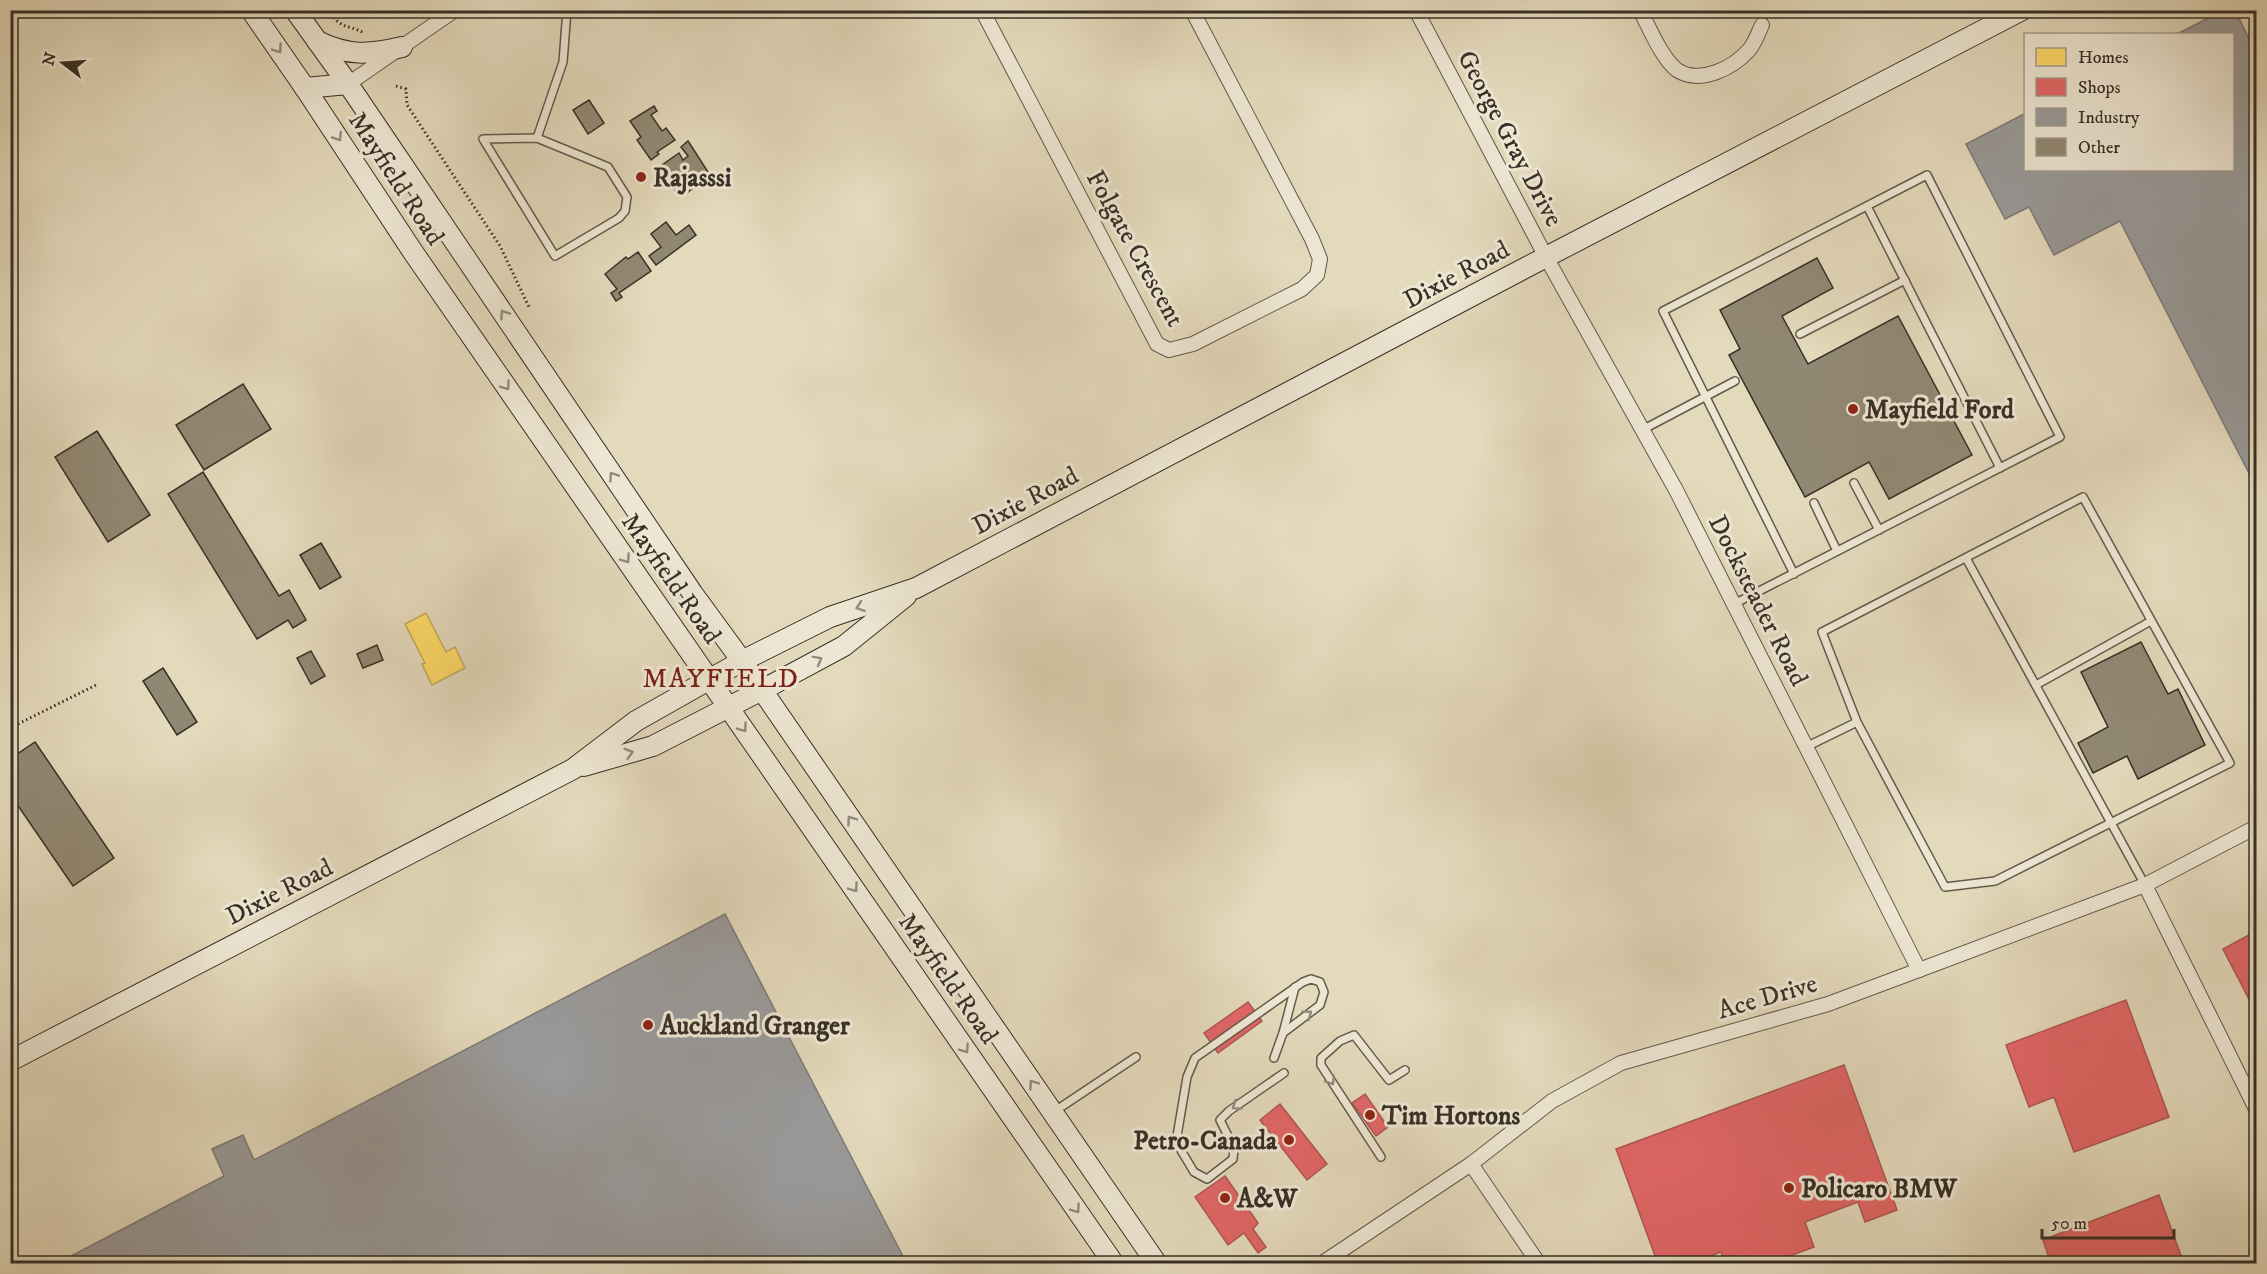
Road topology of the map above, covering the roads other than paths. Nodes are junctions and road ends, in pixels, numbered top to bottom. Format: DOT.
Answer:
graph roads {
  1 [pos="251,10"];
  2 [pos="295,10"];
  3 [pos="455,10"];
  4 [pos="567,10"];
  5 [pos="982,10"];
  6 [pos="1192,10"];
  7 [pos="1416,10"];
  8 [pos="1640,10"];
  9 [pos="2022,10"];
  10 [pos="1762,25"];
  11 [pos="316,40"];
  12 [pos="402,47"];
  13 [pos="348,84"];
  14 [pos="305,88"];
  15 [pos="537,138"];
  16 [pos="1868,206"];
  17 [pos="1546,256"];
  18 [pos="1905,280"];
  19 [pos="1800,334"];
  20 [pos="1735,381"];
  21 [pos="1706,396"];
  22 [pos="1642,430"];
  23 [pos="2000,468"];
  24 [pos="1854,483"];
  25 [pos="1814,503"];
  26 [pos="1879,530"];
  27 [pos="1837,551"];
  28 [pos="1966,558"];
  29 [pos="1794,573"];
  30 [pos="916,588"];
  31 [pos="1734,604"];
  32 [pos="2151,621"];
  33 [pos="742,662"];
  34 [pos="710,680"];
  35 [pos="2036,685"];
  36 [pos="762,690"];
  37 [pos="729,707"];
  38 [pos="1857,722"];
  39 [pos="1806,747"];
  40 [pos="573,769"];
  41 [pos="2111,823"];
  42 [pos="2256,827"];
  43 [pos="2145,885"];
  44 [pos="1919,970"];
  45 [pos="1295,987"];
  46 [pos="1283,1034"];
  47 [pos="1136,1057"];
  48 [pos="1274,1058"];
  49 [pos="10,1061"];
  50 [pos="1405,1070"];
  51 [pos="1284,1073"];
  52 [pos="2256,1109"];
  53 [pos="1053,1113"];
  54 [pos="1381,1157"];
  55 [pos="1471,1164"];
  56 [pos="1114,1263"];
  57 [pos="1157,1263"];
  58 [pos="1321,1263"];
  59 [pos="1539,1263"];
  1 -- 14 [label="main road, Mayfield Road, one-way"];
  2 -- 11 [label="main road, Mayfield Road"];
  3 -- 12 [label="street"];
  4 -- 15 [label="lane"];
  5 -- 6 [label="street, Folgate Crescent"];
  7 -- 17 [label="street, George Gray Drive"];
  8 -- 10 [label="street"];
  9 -- 17 [label="main road, Dixie Road"];
  11 -- 12 [label="main road"];
  11 -- 13 [label="main road, Mayfield Road"];
  12 -- 13 [label="street"];
  13 -- 14 [label="main road"];
  33 -- 13 [label="main road, Mayfield Road, one-way"];
  14 -- 34 [label="main road, Mayfield Road, one-way"];
  15 -- 15 [label="lane"];
  16 -- 18 [label="lane"];
  16 -- 21 [label="lane"];
  16 -- 23 [label="lane"];
  17 -- 22 [label="street, Docksteader Road"];
  17 -- 30 [label="main road, Dixie Road"];
  18 -- 19 [label="lane"];
  18 -- 23 [label="lane"];
  20 -- 21 [label="lane"];
  21 -- 22 [label="lane"];
  21 -- 29 [label="lane"];
  22 -- 31 [label="street, Docksteader Road"];
  23 -- 26 [label="lane"];
  24 -- 26 [label="lane"];
  25 -- 27 [label="lane"];
  26 -- 27 [label="lane"];
  27 -- 29 [label="lane"];
  28 -- 32 [label="lane"];
  28 -- 35 [label="lane"];
  28 -- 38 [label="lane"];
  29 -- 31 [label="lane"];
  30 -- 33 [label="main road, Dixie Road, one-way"];
  36 -- 30 [label="main road, Dixie Road, one-way"];
  31 -- 39 [label="street, Docksteader Road"];
  32 -- 35 [label="lane"];
  32 -- 41 [label="lane"];
  33 -- 34 [label="main road, Dixie Road"];
  33 -- 36 [label="main road, Mayfield Road"];
  34 -- 37 [label="main road, Mayfield Road"];
  34 -- 40 [label="main road, Dixie Road"];
  35 -- 41 [label="lane"];
  36 -- 37 [label="main road, Dixie Road"];
  53 -- 36 [label="main road, Mayfield Road, one-way"];
  40 -- 37 [label="main road, Dixie Road, one-way"];
  37 -- 56 [label="main road, Mayfield Road, one-way"];
  38 -- 39 [label="lane"];
  38 -- 41 [label="lane"];
  39 -- 44 [label="street, Docksteader Road"];
  40 -- 49 [label="main road, Dixie Road"];
  41 -- 43 [label="lane"];
  42 -- 43 [label="street, Ace Drive"];
  43 -- 44 [label="street, Ace Drive"];
  43 -- 52 [label="street"];
  44 -- 55 [label="street, Ace Drive"];
  45 -- 46 [label="lane"];
  46 -- 45 [label="lane, one-way"];
  51 -- 45 [label="lane, one-way"];
  46 -- 48 [label="lane"];
  47 -- 53 [label="lane"];
  50 -- 54 [label="lane, one-way"];
  53 -- 57 [label="main road, Mayfield Road"];
  55 -- 58 [label="street, Ace Drive"];
  55 -- 59 [label="street"];
}
